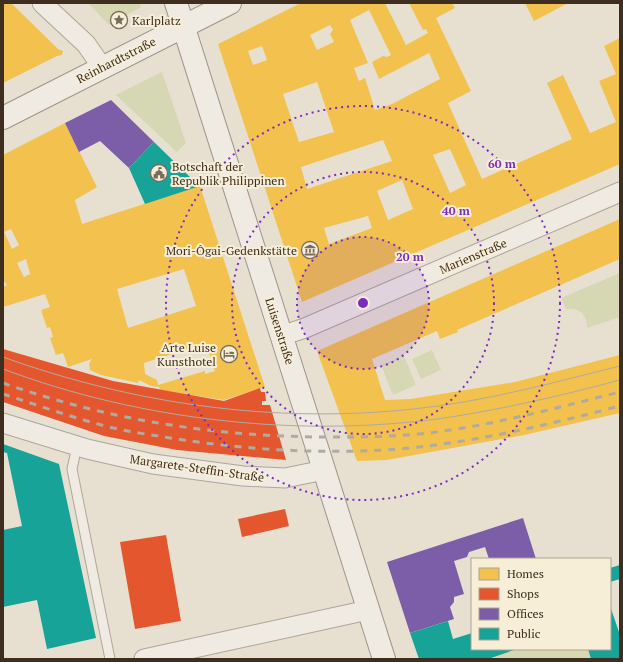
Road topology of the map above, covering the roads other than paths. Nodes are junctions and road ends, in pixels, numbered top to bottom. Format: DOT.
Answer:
graph roads {
  1 [pos="42,3"];
  2 [pos="176,3"];
  3 [pos="230,3"];
  4 [pos="184,26"];
  5 [pos="102,67"];
  6 [pos="3,118"];
  7 [pos="620,192"];
  8 [pos="281,336"];
  9 [pos="3,423"];
  10 [pos="77,446"];
  11 [pos="324,470"];
  12 [pos="368,610"];
  13 [pos="110,659"];
  14 [pos="144,659"];
  15 [pos="384,659"];
  1 -- 5 [label="street"];
  2 -- 4 [label="street, Luisenstraße"];
  3 -- 4 [label="street, Reinhardtstraße"];
  4 -- 5 [label="street, Reinhardtstraße"];
  4 -- 8 [label="street, Luisenstraße"];
  5 -- 6 [label="street, Reinhardtstraße"];
  7 -- 8 [label="street, Marienstraße"];
  8 -- 11 [label="street, Luisenstraße"];
  9 -- 10 [label="street, Margarete-Steffin-Straße"];
  10 -- 11 [label="street, Margarete-Steffin-Straße"];
  10 -- 13 [label="lane"];
  11 -- 12 [label="street, Luisenstraße"];
  12 -- 14 [label="street"];
  12 -- 15 [label="street, Luisenstraße"];
}
